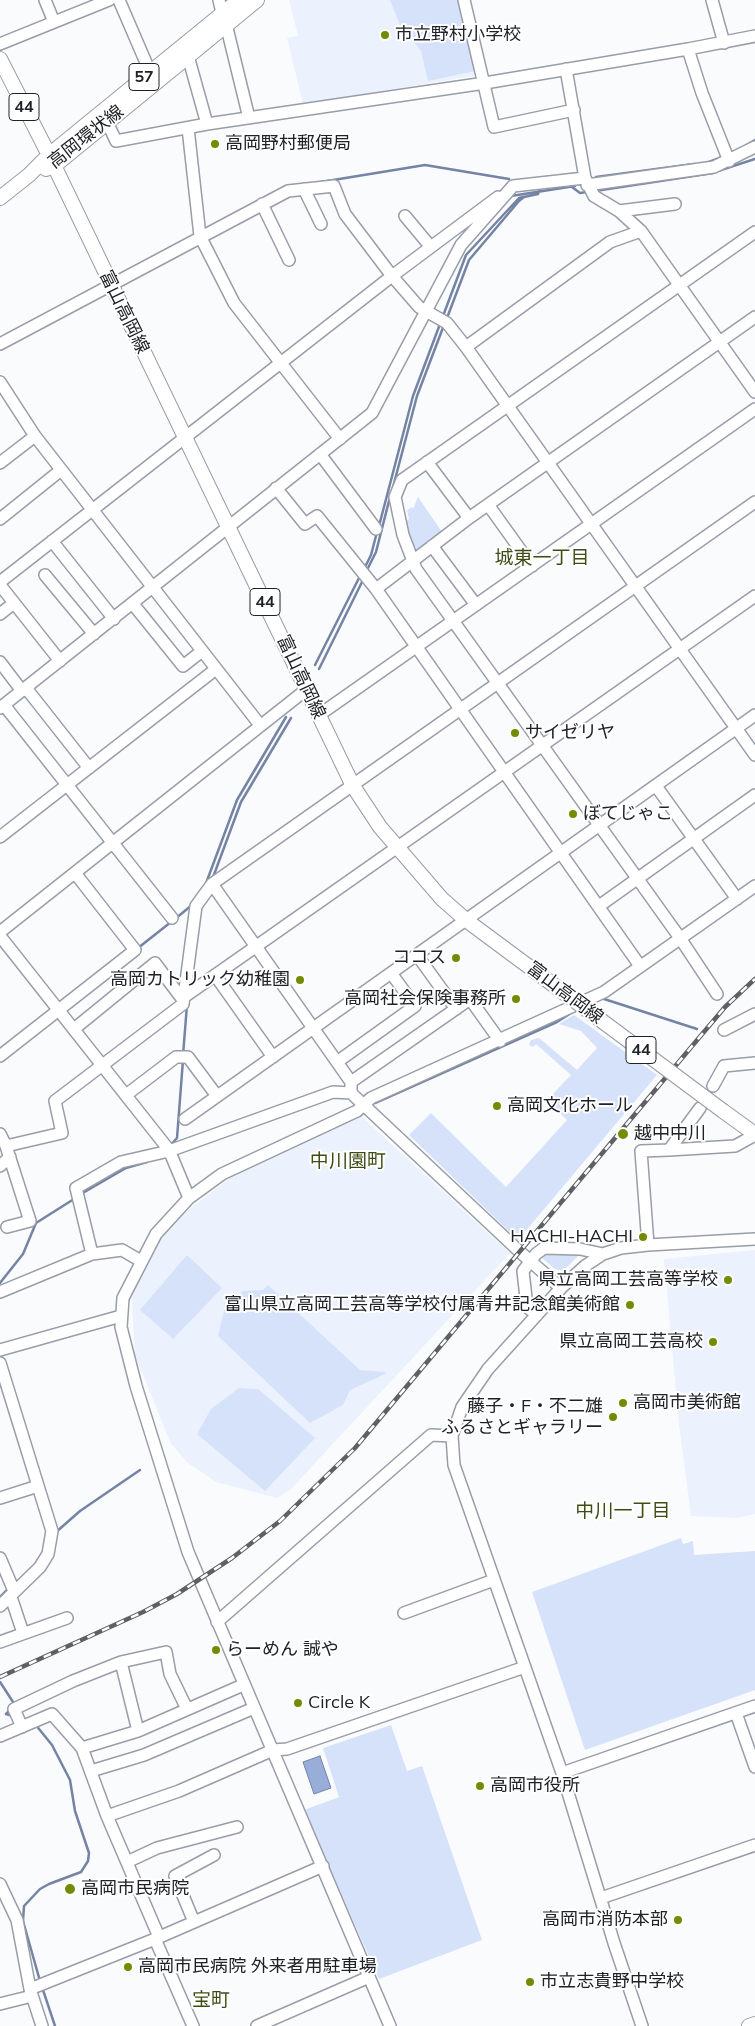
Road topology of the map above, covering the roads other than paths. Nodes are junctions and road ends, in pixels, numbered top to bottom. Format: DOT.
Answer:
graph roads {
  1 [pos="45,0"];
  2 [pos="108,0"];
  3 [pos="120,0"];
  4 [pos="239,0"];
  5 [pos="257,0"];
  6 [pos="464,0"];
  7 [pos="712,0"];
  8 [pos="92,3"];
  9 [pos="222,13"];
  10 [pos="54,22"];
  11 [pos="755,36"];
  12 [pos="724,43"];
  13 [pos="0,44"];
  14 [pos="688,50"];
  15 [pos="184,52"];
  16 [pos="0,59"];
  17 [pos="566,69"];
  18 [pos="150,72"];
  19 [pos="485,83"];
  20 [pos="574,110"];
  21 [pos="249,118"];
  22 [pos="107,122"];
  23 [pos="207,124"];
  24 [pos="188,128"];
  25 [pos="755,147"];
  26 [pos="727,156"];
  27 [pos="51,160"];
  28 [pos="586,182"];
  29 [pos="304,189"];
  30 [pos="506,192"];
  31 [pos="0,198"];
  32 [pos="262,204"];
  33 [pos="675,204"];
  34 [pos="619,211"];
  35 [pos="405,216"];
  36 [pos="321,224"];
  37 [pos="641,231"];
  38 [pos="755,232"];
  39 [pos="199,233"];
  40 [pos="430,246"];
  41 [pos="289,260"];
  42 [pos="392,276"];
  43 [pos="111,285"];
  44 [pos="680,285"];
  45 [pos="434,316"];
  46 [pos="755,318"];
  47 [pos="720,342"];
  48 [pos="0,344"];
  49 [pos="466,347"];
  50 [pos="281,364"];
  51 [pos="0,382"];
  52 [pos="755,392"];
  53 [pos="507,405"];
  54 [pos="755,409"];
  55 [pos="35,436"];
  56 [pos="185,438"];
  57 [pos="340,438"];
  58 [pos="320,454"];
  59 [pos="427,462"];
  60 [pos="0,463"];
  61 [pos="549,464"];
  62 [pos="61,470"];
  63 [pos="278,491"];
  64 [pos="755,502"];
  65 [pos="489,506"];
  66 [pos="93,509"];
  67 [pos="469,518"];
  68 [pos="0,520"];
  69 [pos="592,524"];
  70 [pos="229,528"];
  71 [pos="376,528"];
  72 [pos="52,541"];
  73 [pos="432,546"];
  74 [pos="413,560"];
  75 [pos="532,566"];
  76 [pos="45,575"];
  77 [pos="0,583"];
  78 [pos="637,586"];
  79 [pos="154,588"];
  80 [pos="376,589"];
  81 [pos="755,596"];
  82 [pos="14,603"];
  83 [pos="133,604"];
  84 [pos="476,605"];
  85 [pos="0,614"];
  86 [pos="114,619"];
  87 [pos="452,622"];
  88 [pos="94,634"];
  89 [pos="416,647"];
  90 [pos="679,650"];
  91 [pos="202,651"];
  92 [pos="60,661"];
  93 [pos="0,662"];
  94 [pos="216,669"];
  95 [pos="496,683"];
  96 [pos="24,689"];
  97 [pos="307,689"];
  98 [pos="2,706"];
  99 [pos="461,710"];
  100 [pos="755,715"];
  101 [pos="319,716"];
  102 [pos="260,726"];
  103 [pos="736,729"];
  104 [pos="543,746"];
  105 [pos="755,755"];
  106 [pos="89,768"];
  107 [pos="504,773"];
  108 [pos="67,785"];
  109 [pos="353,786"];
  110 [pos="656,786"];
  111 [pos="755,795"];
  112 [pos="598,825"];
  113 [pos="0,837"];
  114 [pos="695,839"];
  115 [pos="114,842"];
  116 [pos="397,848"];
  117 [pos="561,852"];
  118 [pos="74,873"];
  119 [pos="638,880"];
  120 [pos="755,886"];
  121 [pos="208,888"];
  122 [pos="737,899"];
  123 [pos="599,906"];
  124 [pos="172,918"];
  125 [pos="466,920"];
  126 [pos="0,932"];
  127 [pos="0,936"];
  128 [pos="680,938"];
  129 [pos="256,946"];
  130 [pos="417,955"];
  131 [pos="640,966"];
  132 [pos="391,973"];
  133 [pos="214,975"];
  134 [pos="717,994"];
  135 [pos="184,998"];
  136 [pos="59,1009"];
  137 [pos="456,1009"];
  138 [pos="755,1014"];
  139 [pos="314,1028"];
  140 [pos="74,1029"];
  141 [pos="724,1030"];
  142 [pos="500,1041"];
  143 [pos="0,1056"];
  144 [pos="273,1057"];
  145 [pos="337,1062"];
  146 [pos="755,1063"];
  147 [pos="103,1066"];
  148 [pos="713,1086"];
  149 [pos="351,1087"];
  150 [pos="126,1095"];
  151 [pos="217,1096"];
  152 [pos="362,1104"];
  153 [pos="700,1108"];
  154 [pos="185,1119"];
  155 [pos="0,1134"];
  156 [pos="755,1134"];
  157 [pos="165,1150"];
  158 [pos="669,1150"];
  159 [pos="8,1152"];
  160 [pos="0,1166"];
  161 [pos="189,1198"];
  162 [pos="7,1227"];
  163 [pos="755,1239"];
  164 [pos="648,1244"];
  165 [pos="92,1254"];
  166 [pos="603,1254"];
  167 [pos="141,1260"];
  168 [pos="530,1261"];
  169 [pos="561,1288"];
  170 [pos="0,1292"];
  171 [pos="537,1315"];
  172 [pos="121,1316"];
  173 [pos="0,1350"];
  174 [pos="0,1363"];
  175 [pos="452,1436"];
  176 [pos="38,1486"];
  177 [pos="0,1498"];
  178 [pos="0,1558"];
  179 [pos="494,1580"];
  180 [pos="12,1590"];
  181 [pos="0,1606"];
  182 [pos="404,1613"];
  183 [pos="66,1618"];
  184 [pos="217,1622"];
  185 [pos="23,1633"];
  186 [pos="0,1642"];
  187 [pos="122,1662"];
  188 [pos="525,1667"];
  189 [pos="243,1685"];
  190 [pos="755,1706"];
  191 [pos="254,1708"];
  192 [pos="187,1709"];
  193 [pos="736,1713"];
  194 [pos="22,1726"];
  195 [pos="138,1731"];
  196 [pos="0,1736"];
  197 [pos="82,1748"];
  198 [pos="273,1750"];
  199 [pos="755,1768"];
  200 [pos="91,1771"];
  201 [pos="562,1773"];
  202 [pos="107,1816"];
  203 [pos="237,1827"];
  204 [pos="755,1845"];
  205 [pos="214,1855"];
  206 [pos="127,1862"];
  207 [pos="323,1866"];
  208 [pos="0,1884"];
  209 [pos="601,1898"];
  210 [pos="6,1907"];
  211 [pos="194,1922"];
  212 [pos="157,1938"];
  213 [pos="369,1976"];
  214 [pos="31,1993"];
  215 [pos="0,2004"];
  216 [pos="755,2024"];
  217 [pos="42,2026"];
  218 [pos="193,2026"];
  219 [pos="256,2026"];
  220 [pos="390,2026"];
  221 [pos="642,2026"];
  222 [pos="750,2026"];
  1 -- 10 [label="street"];
  2 -- 8 [label="street"];
  3 -- 18 [label="street"];
  4 -- 9 [label="main road, 高岡環状線 / 57"];
  5 -- 9 [label="main road, 高岡環状線 / 57"];
  6 -- 19 [label="street"];
  7 -- 12 [label="street"];
  8 -- 10 [label="street"];
  9 -- 15 [label="main road, 高岡環状線 / 57"];
  9 -- 21 [label="street"];
  10 -- 13 [label="street"];
  11 -- 12 [label="street"];
  12 -- 14 [label="street"];
  14 -- 17 [label="street"];
  14 -- 26 [label="street"];
  15 -- 18 [label="main road, 高岡環状線 / 57"];
  15 -- 22 [label="main road, 高岡環状線 / 57"];
  15 -- 23 [label="street"];
  16 -- 27 [label="main road, 富山高岡線 / 44"];
  17 -- 19 [label="street"];
  17 -- 20 [label="street"];
  18 -- 27 [label="main road, 高岡環状線 / 57"];
  19 -- 20 [label="street"];
  19 -- 21 [label="street"];
  20 -- 28 [label="street"];
  21 -- 23 [label="street"];
  22 -- 24 [label="street"];
  22 -- 27 [label="main road, 高岡環状線 / 57"];
  23 -- 24 [label="street"];
  24 -- 39 [label="street"];
  25 -- 26 [label="street"];
  26 -- 28 [label="street"];
  27 -- 31 [label="main road, 高岡環状線 / 57"];
  27 -- 43 [label="main road, 富山高岡線 / 44"];
  28 -- 30 [label="street"];
  28 -- 34 [label="street"];
  29 -- 32 [label="street"];
  29 -- 36 [label="street"];
  29 -- 42 [label="street"];
  30 -- 40 [label="street"];
  30 -- 45 [label="street"];
  32 -- 39 [label="street"];
  32 -- 41 [label="street"];
  33 -- 34 [label="street"];
  34 -- 37 [label="street"];
  35 -- 40 [label="street"];
  37 -- 44 [label="street"];
  37 -- 49 [label="street"];
  38 -- 44 [label="street"];
  39 -- 43 [label="street"];
  39 -- 50 [label="street"];
  40 -- 42 [label="street"];
  42 -- 45 [label="street"];
  42 -- 50 [label="street"];
  43 -- 48 [label="street"];
  43 -- 56 [label="main road, 富山高岡線 / 44"];
  44 -- 47 [label="street"];
  44 -- 53 [label="street"];
  45 -- 49 [label="street"];
  45 -- 57 [label="street"];
  46 -- 47 [label="street"];
  47 -- 52 [label="street"];
  47 -- 61 [label="street"];
  49 -- 53 [label="street"];
  50 -- 56 [label="street"];
  50 -- 57 [label="street"];
  51 -- 55 [label="street"];
  53 -- 59 [label="street"];
  53 -- 61 [label="street"];
  54 -- 69 [label="street"];
  55 -- 60 [label="street"];
  55 -- 62 [label="street"];
  56 -- 66 [label="street"];
  56 -- 70 [label="main road, 富山高岡線 / 44"];
  57 -- 58 [label="street"];
  58 -- 63 [label="street"];
  58 -- 71 [label="street"];
  59 -- 67 [label="street"];
  59 -- 74 [label="street"];
  61 -- 65 [label="street"];
  61 -- 69 [label="street"];
  62 -- 66 [label="street"];
  62 -- 68 [label="street"];
  63 -- 70 [label="street"];
  63 -- 80 [label="street"];
  64 -- 78 [label="street"];
  65 -- 67 [label="street"];
  65 -- 75 [label="street"];
  66 -- 72 [label="street"];
  66 -- 79 [label="street"];
  67 -- 73 [label="street"];
  69 -- 75 [label="street"];
  69 -- 78 [label="street"];
  70 -- 79 [label="street"];
  70 -- 97 [label="main road, 富山高岡線 / 44"];
  72 -- 77 [label="street"];
  72 -- 86 [label="street"];
  73 -- 74 [label="street"];
  73 -- 84 [label="street"];
  74 -- 80 [label="street"];
  74 -- 87 [label="street"];
  75 -- 84 [label="street"];
  76 -- 88 [label="street"];
  77 -- 82 [label="street"];
  78 -- 90 [label="street"];
  78 -- 95 [label="street"];
  79 -- 83 [label="street"];
  79 -- 91 [label="street"];
  80 -- 89 [label="street"];
  81 -- 90 [label="street"];
  82 -- 85 [label="street"];
  82 -- 92 [label="street"];
  83 -- 86 [label="street"];
  83 -- 91 [label="street"];
  84 -- 87 [label="street"];
  86 -- 88 [label="street"];
  87 -- 89 [label="street"];
  87 -- 95 [label="street"];
  88 -- 92 [label="street"];
  89 -- 99 [label="street"];
  89 -- 101 [label="street"];
  90 -- 103 [label="street"];
  90 -- 104 [label="street"];
  91 -- 94 [label="street"];
  92 -- 96 [label="street"];
  93 -- 96 [label="street"];
  94 -- 102 [label="street"];
  94 -- 106 [label="street"];
  95 -- 99 [label="street"];
  95 -- 104 [label="street"];
  96 -- 98 [label="street"];
  96 -- 106 [label="street"];
  97 -- 101 [label="main road, 富山高岡線 / 44"];
  97 -- 102 [label="street"];
  98 -- 108 [label="street"];
  99 -- 107 [label="street"];
  99 -- 109 [label="street"];
  100 -- 103 [label="street"];
  101 -- 109 [label="main road, 富山高岡線 / 44"];
  102 -- 115 [label="street"];
  103 -- 105 [label="street"];
  103 -- 110 [label="street"];
  104 -- 107 [label="street"];
  104 -- 112 [label="street"];
  106 -- 108 [label="street"];
  107 -- 116 [label="street"];
  107 -- 117 [label="street"];
  108 -- 113 [label="street"];
  108 -- 115 [label="street"];
  109 -- 116 [label="main road, 富山高岡線 / 44"];
  109 -- 121 [label="street"];
  110 -- 112 [label="street"];
  110 -- 114 [label="street"];
  111 -- 114 [label="street"];
  112 -- 117 [label="street"];
  112 -- 119 [label="street"];
  114 -- 119 [label="street"];
  114 -- 122 [label="street"];
  115 -- 118 [label="street"];
  115 -- 124 [label="street"];
  116 -- 125 [label="main road, 富山高岡線 / 44"];
  116 -- 129 [label="street"];
  117 -- 123 [label="street"];
  117 -- 125 [label="street"];
  118 -- 126 [label="street"];
  118 -- 136 [label="street"];
  119 -- 123 [label="street"];
  119 -- 128 [label="street"];
  120 -- 122 [label="street"];
  121 -- 129 [label="street"];
  121 -- 135 [label="street"];
  122 -- 128 [label="street"];
  123 -- 131 [label="street"];
  125 -- 130 [label="street"];
  125 -- 156 [label="main road, 富山高岡線 / 44, bridge"];
  127 -- 136 [label="street"];
  128 -- 131 [label="street"];
  128 -- 134 [label="street"];
  129 -- 133 [label="street"];
  129 -- 139 [label="street"];
  130 -- 132 [label="street"];
  130 -- 137 [label="street"];
  131 -- 142 [label="street"];
  132 -- 139 [label="street"];
  132 -- 145 [label="street"];
  133 -- 135 [label="street"];
  133 -- 144 [label="street"];
  135 -- 140 [label="street"];
  135 -- 147 [label="street"];
  136 -- 140 [label="street"];
  136 -- 143 [label="street"];
  137 -- 142 [label="street"];
  137 -- 149 [label="street"];
  138 -- 141 [label="street"];
  139 -- 144 [label="street"];
  139 -- 145 [label="street"];
  140 -- 147 [label="street"];
  142 -- 152 [label="street"];
  144 -- 151 [label="street"];
  145 -- 149 [label="street"];
  146 -- 148 [label="street"];
  147 -- 150 [label="street"];
  147 -- 159 [label="street"];
  149 -- 152 [label="street"];
  149 -- 157 [label="street"];
  150 -- 151 [label="street"];
  150 -- 157 [label="street"];
  151 -- 154 [label="street"];
  152 -- 161 [label="street"];
  152 -- 168 [label="street"];
  153 -- 158 [label="street"];
  155 -- 159 [label="street"];
  156 -- 158 [label="street"];
  157 -- 161 [label="street"];
  157 -- 165 [label="street"];
  158 -- 164 [label="street"];
  159 -- 160 [label="street"];
  159 -- 162 [label="street"];
  161 -- 167 [label="street"];
  163 -- 164 [label="street"];
  164 -- 166 [label="street"];
  165 -- 167 [label="street"];
  165 -- 170 [label="street"];
  166 -- 168 [label="street"];
  166 -- 169 [label="street"];
  167 -- 172 [label="street"];
  168 -- 169 [label="street"];
  168 -- 171 [label="street"];
  169 -- 171 [label="street"];
  171 -- 175 [label="street"];
  172 -- 173 [label="street"];
  172 -- 184 [label="street"];
  174 -- 176 [label="street"];
  175 -- 179 [label="street"];
  175 -- 184 [label="street"];
  176 -- 177 [label="street"];
  176 -- 180 [label="street"];
  178 -- 180 [label="street"];
  179 -- 182 [label="street"];
  179 -- 188 [label="street"];
  180 -- 181 [label="street"];
  180 -- 185 [label="street"];
  183 -- 185 [label="street"];
  184 -- 189 [label="street"];
  185 -- 186 [label="street"];
  187 -- 192 [label="street"];
  187 -- 194 [label="street"];
  187 -- 195 [label="street"];
  188 -- 198 [label="street"];
  188 -- 201 [label="street"];
  189 -- 191 [label="street"];
  189 -- 192 [label="street"];
  190 -- 193 [label="street"];
  191 -- 198 [label="street"];
  191 -- 200 [label="street"];
  192 -- 195 [label="street"];
  193 -- 199 [label="street"];
  193 -- 201 [label="street"];
  194 -- 196 [label="street"];
  194 -- 197 [label="street"];
  195 -- 197 [label="street"];
  197 -- 200 [label="street"];
  198 -- 202 [label="street"];
  198 -- 207 [label="street"];
  200 -- 202 [label="street"];
  201 -- 209 [label="street"];
  202 -- 206 [label="street"];
  203 -- 206 [label="street"];
  204 -- 209 [label="street"];
  205 -- 211 [label="street"];
  206 -- 212 [label="street"];
  207 -- 211 [label="street"];
  207 -- 213 [label="street"];
  208 -- 210 [label="street"];
  209 -- 221 [label="street"];
  210 -- 214 [label="street"];
  211 -- 212 [label="street"];
  212 -- 214 [label="street"];
  212 -- 218 [label="street"];
  213 -- 219 [label="street"];
  213 -- 220 [label="street"];
  214 -- 215 [label="street"];
  214 -- 217 [label="street"];
  216 -- 222 [label="main road"];
}
